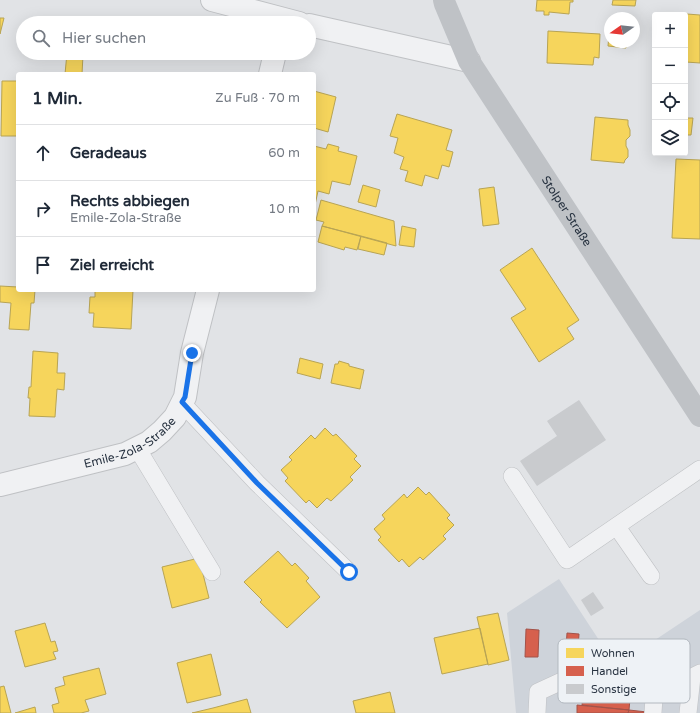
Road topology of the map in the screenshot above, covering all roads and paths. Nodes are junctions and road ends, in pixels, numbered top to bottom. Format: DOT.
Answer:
graph roads {
  1 [pos="212,0"];
  2 [pos="444,0"];
  3 [pos="268,16"];
  4 [pos="316,27"];
  5 [pos="273,60"];
  6 [pos="469,61"];
  7 [pos="270,72"];
  8 [pos="207,292"];
  9 [pos="182,402"];
  10 [pos="700,416"];
  11 [pos="137,448"];
  12 [pos="700,469"];
  13 [pos="512,476"];
  14 [pos="0,485"];
  15 [pos="617,527"];
  16 [pos="212,572"];
  17 [pos="349,572"];
  18 [pos="651,576"];
  19 [pos="696,675"];
  20 [pos="558,683"];
  21 [pos="654,703"];
  22 [pos="536,713"];
  23 [pos="653,713"];
  24 [pos="688,713"];
  1 -- 3 [label="street"];
  2 -- 6 [label="main road, Stolper Straße"];
  4 -- 6 [label="street"];
  5 -- 7 [label="street"];
  6 -- 10 [label="main road, Stolper Straße"];
  8 -- 9 [label="street, Emile-Zola-Straße"];
  9 -- 11 [label="street, Emile-Zola-Straße"];
  9 -- 17 [label="lane"];
  11 -- 14 [label="street, Emile-Zola-Straße"];
  11 -- 16 [label="lane"];
  12 -- 15 [label="lane"];
  13 -- 15 [label="lane"];
  15 -- 18 [label="lane"];
  19 -- 24 [label="lane"];
  20 -- 22 [label="lane"];
  21 -- 23 [label="lane"];
}
